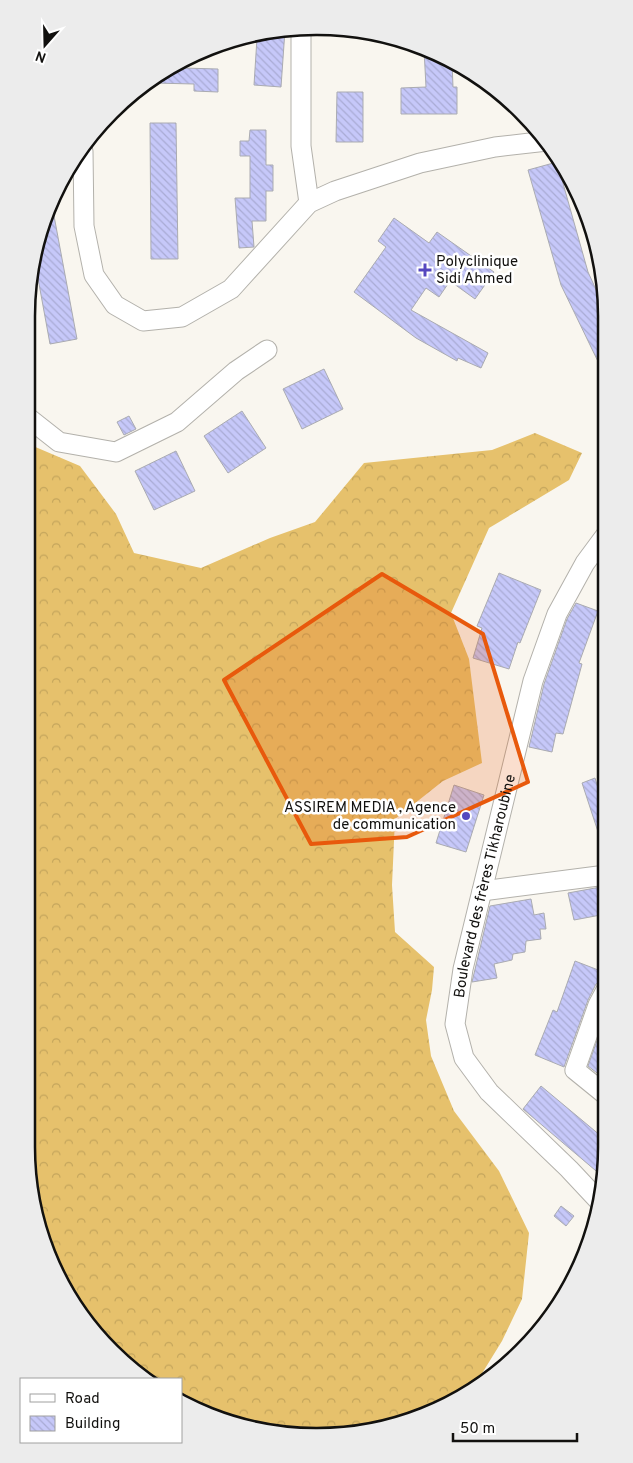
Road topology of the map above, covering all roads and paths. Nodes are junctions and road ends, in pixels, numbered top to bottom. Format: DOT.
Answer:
graph roads {
  1 [pos="301,36"];
  2 [pos="538,142"];
  3 [pos="83,159"];
  4 [pos="309,203"];
  5 [pos="267,350"];
  6 [pos="35,423"];
  7 [pos="598,545"];
  8 [pos="598,876"];
  9 [pos="482,891"];
  10 [pos="598,1005"];
  11 [pos="598,1089"];
  12 [pos="594,1196"];
  1 -- 4 [label="street"];
  2 -- 4 [label="street"];
  3 -- 4 [label="street"];
  5 -- 6 [label="street"];
  7 -- 9 [label="street, Boulevard des frères Tikharoubine"];
  8 -- 9 [label="street"];
  9 -- 12 [label="street, Boulevard des frères Tikharoubine"];
  10 -- 11 [label="street"];
}
